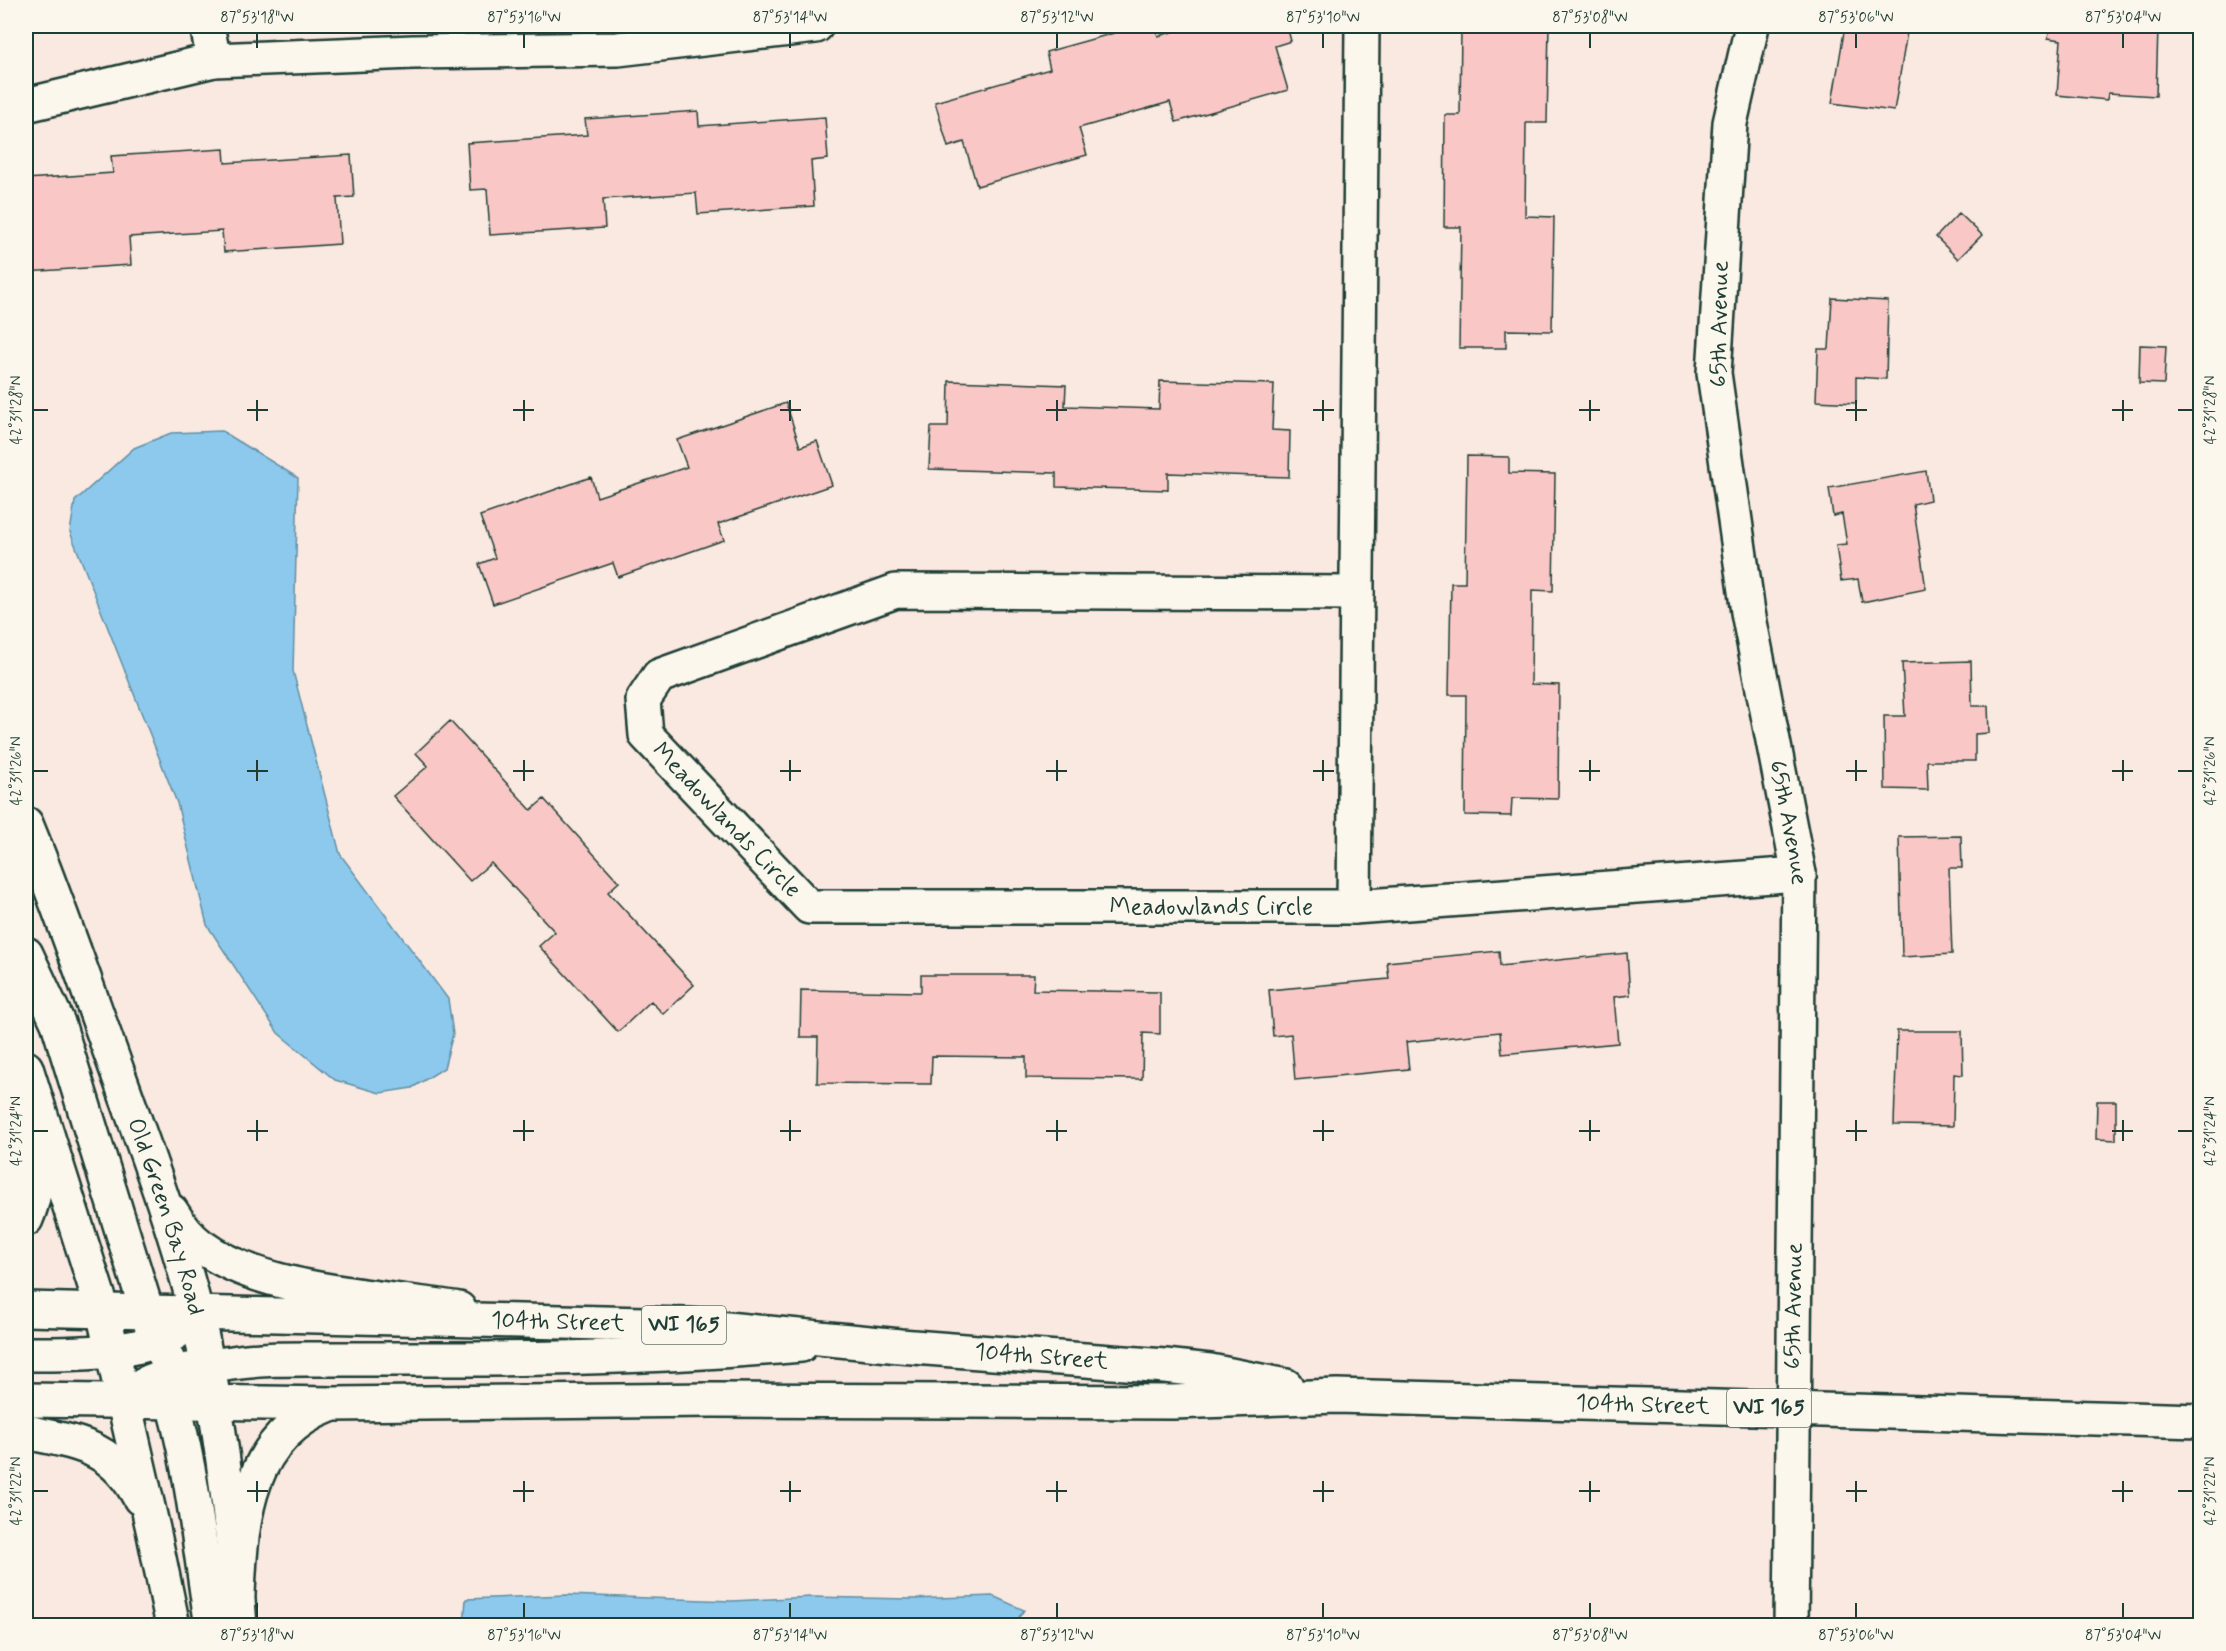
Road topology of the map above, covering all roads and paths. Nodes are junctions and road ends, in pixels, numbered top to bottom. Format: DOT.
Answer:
graph roads {
  1 [pos="207,26"];
  2 [pos="816,26"];
  3 [pos="1362,26"];
  4 [pos="1752,26"];
  5 [pos="214,60"];
  6 [pos="26,105"];
  7 [pos="1357,593"];
  8 [pos="26,824"];
  9 [pos="1799,874"];
  10 [pos="1354,907"];
  11 [pos="26,954"];
  12 [pos="26,1068"];
  13 [pos="26,1084"];
  14 [pos="160,1195"];
  15 [pos="26,1219"];
  16 [pos="26,1309"];
  17 [pos="103,1311"];
  18 [pos="196,1312"];
  19 [pos="541,1322"];
  20 [pos="151,1332"];
  21 [pos="851,1341"];
  22 [pos="112,1350"];
  23 [pos="26,1354"];
  24 [pos="181,1379"];
  25 [pos="1337,1396"];
  26 [pos="26,1400"];
  27 [pos="123,1401"];
  28 [pos="214,1402"];
  29 [pos="334,1404"];
  30 [pos="1792,1409"];
  31 [pos="2200,1421"];
  32 [pos="26,1432"];
  33 [pos="150,1516"];
  34 [pos="239,1610"];
  35 [pos="172,1626"];
  36 [pos="213,1626"];
  37 [pos="1791,1626"];
  1 -- 5 [label="street"];
  2 -- 5 [label="street"];
  3 -- 7 [label="street"];
  4 -- 9 [label="street, 65th Avenue"];
  5 -- 6 [label="street"];
  7 -- 10 [label="street"];
  7 -- 10 [label="street, Meadowlands Circle"];
  8 -- 14 [label="street, Old Green Bay Road"];
  9 -- 10 [label="street, Meadowlands Circle"];
  9 -- 30 [label="street, 65th Avenue"];
  11 -- 20 [label="street"];
  12 -- 17 [label="street"];
  13 -- 15 [label="street"];
  14 -- 18 [label="street, Old Green Bay Road"];
  14 -- 19 [label="street"];
  16 -- 17 [label="street, 104th Street / WI 165"];
  17 -- 20 [label="street, 104th Street / WI 165"];
  17 -- 22 [label="street"];
  18 -- 19 [label="street, 104th Street / WI 165"];
  18 -- 20 [label="street, 104th Street / WI 165"];
  18 -- 24 [label="street, Old Green Bay Road"];
  19 -- 21 [label="street, 104th Street / WI 165"];
  20 -- 22 [label="street"];
  20 -- 24 [label="street"];
  21 -- 24 [label="street"];
  21 -- 25 [label="street, 104th Street / WI 165"];
  22 -- 23 [label="street"];
  22 -- 27 [label="street"];
  24 -- 27 [label="street, 104th Street / WI 165"];
  24 -- 28 [label="street, 104th Street / WI 165"];
  24 -- 36 [label="street, Old Green Bay Road"];
  25 -- 29 [label="street, 104th Street / WI 165"];
  25 -- 30 [label="street, 104th Street / WI 165"];
  26 -- 27 [label="street, 104th Street / WI 165"];
  27 -- 33 [label="street"];
  28 -- 29 [label="street, 104th Street / WI 165"];
  28 -- 34 [label="street"];
  29 -- 34 [label="street"];
  30 -- 31 [label="street, 104th Street / WI 165"];
  30 -- 37 [label="street, 65th Avenue"];
  32 -- 33 [label="street"];
  33 -- 35 [label="street"];
}
